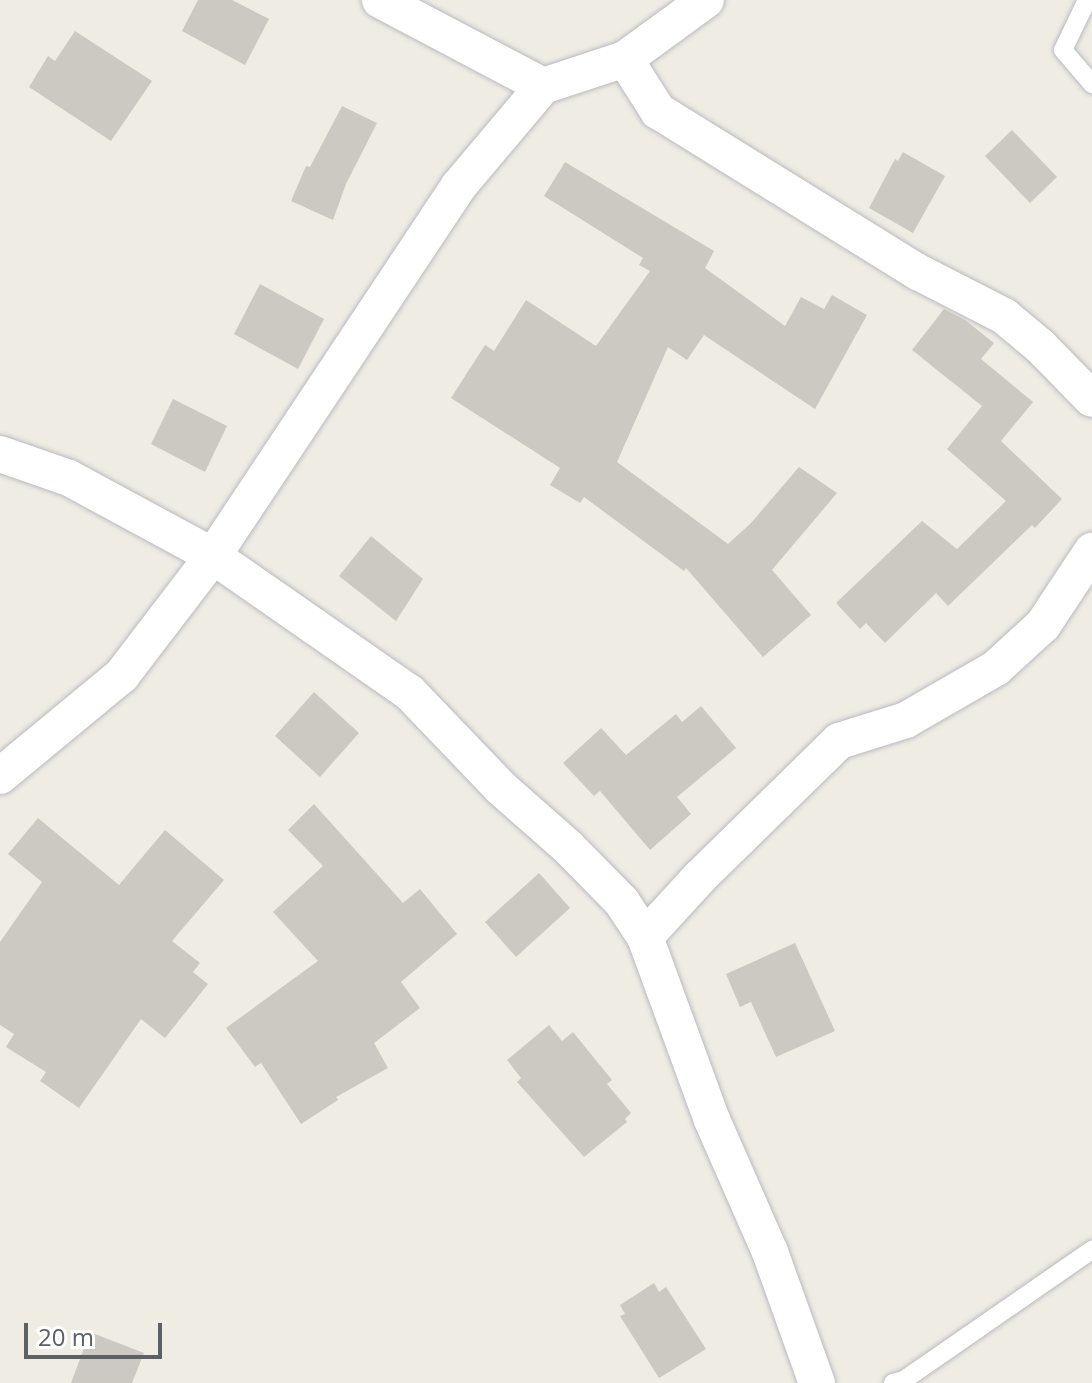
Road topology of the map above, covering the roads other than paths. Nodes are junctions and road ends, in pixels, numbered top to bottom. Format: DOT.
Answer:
graph roads {
  1 [pos="380,0"];
  2 [pos="706,0"];
  3 [pos="1087,0"];
  4 [pos="625,59"];
  5 [pos="1092,84"];
  6 [pos="543,86"];
  7 [pos="1092,399"];
  8 [pos="0,454"];
  9 [pos="1092,551"];
  10 [pos="213,556"];
  11 [pos="0,776"];
  12 [pos="645,937"];
  13 [pos="1092,1250"];
  14 [pos="817,1383"];
  15 [pos="893,1383"];
  1 -- 6 [label="street"];
  2 -- 4 [label="street"];
  3 -- 5 [label="lane"];
  4 -- 6 [label="street"];
  4 -- 7 [label="street"];
  6 -- 10 [label="street"];
  8 -- 10 [label="street"];
  9 -- 12 [label="street"];
  10 -- 11 [label="street"];
  10 -- 12 [label="street"];
  12 -- 14 [label="street"];
  13 -- 15 [label="lane"];
}
